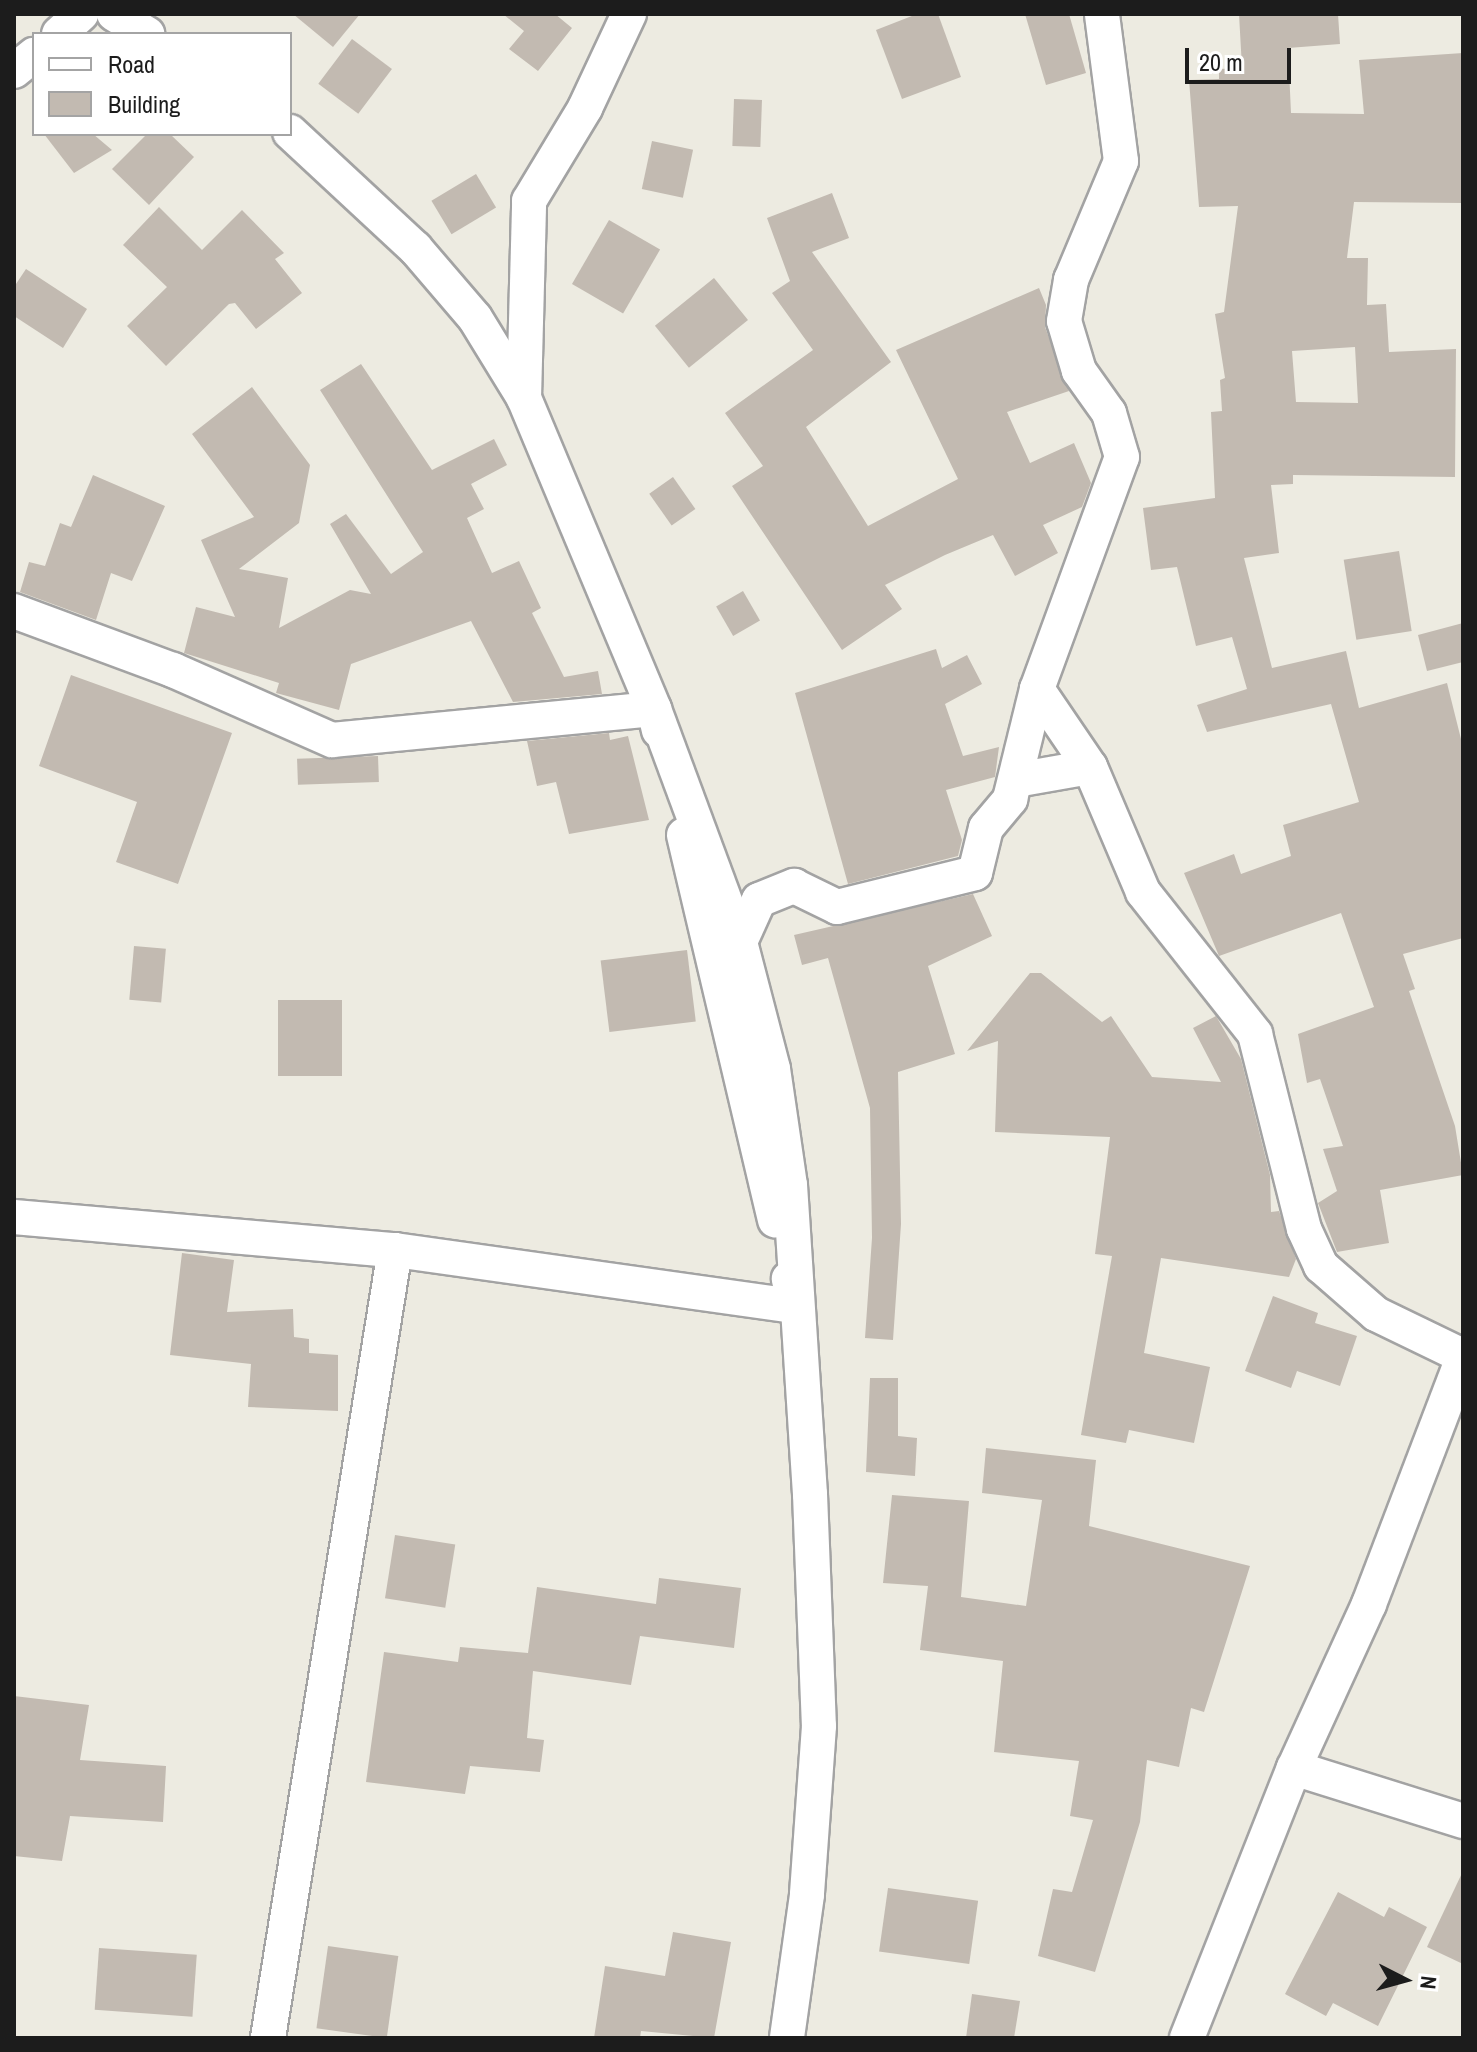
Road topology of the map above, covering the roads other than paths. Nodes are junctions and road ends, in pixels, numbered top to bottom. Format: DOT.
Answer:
graph roads {
  1 [pos="81,14"];
  2 [pos="114,14"];
  3 [pos="629,14"];
  4 [pos="1102,14"];
  5 [pos="61,32"];
  6 [pos="144,32"];
  7 [pos="32,57"];
  8 [pos="14,71"];
  9 [pos="292,134"];
  10 [pos="524,398"];
  11 [pos="14,611"];
  12 [pos="1037,689"];
  13 [pos="654,709"];
  14 [pos="1090,767"];
  15 [pos="1016,780"];
  16 [pos="740,942"];
  17 [pos="14,1217"];
  18 [pos="395,1250"];
  19 [pos="1463,1357"];
  20 [pos="1294,1768"];
  21 [pos="1463,1821"];
  22 [pos="268,2038"];
  23 [pos="787,2038"];
  24 [pos="1187,2038"];
  1 -- 5 [label="street"];
  2 -- 6 [label="street"];
  3 -- 10 [label="street"];
  4 -- 12 [label="street"];
  7 -- 8 [label="street"];
  9 -- 10 [label="street"];
  10 -- 13 [label="street"];
  11 -- 13 [label="street"];
  12 -- 14 [label="street"];
  12 -- 15 [label="street"];
  13 -- 16 [label="street"];
  13 -- 18 [label="street"];
  14 -- 15 [label="street"];
  14 -- 19 [label="street"];
  15 -- 16 [label="street"];
  16 -- 23 [label="street"];
  17 -- 18 [label="street"];
  18 -- 22 [label="street"];
  19 -- 20 [label="street"];
  20 -- 21 [label="street"];
  20 -- 24 [label="street"];
}
